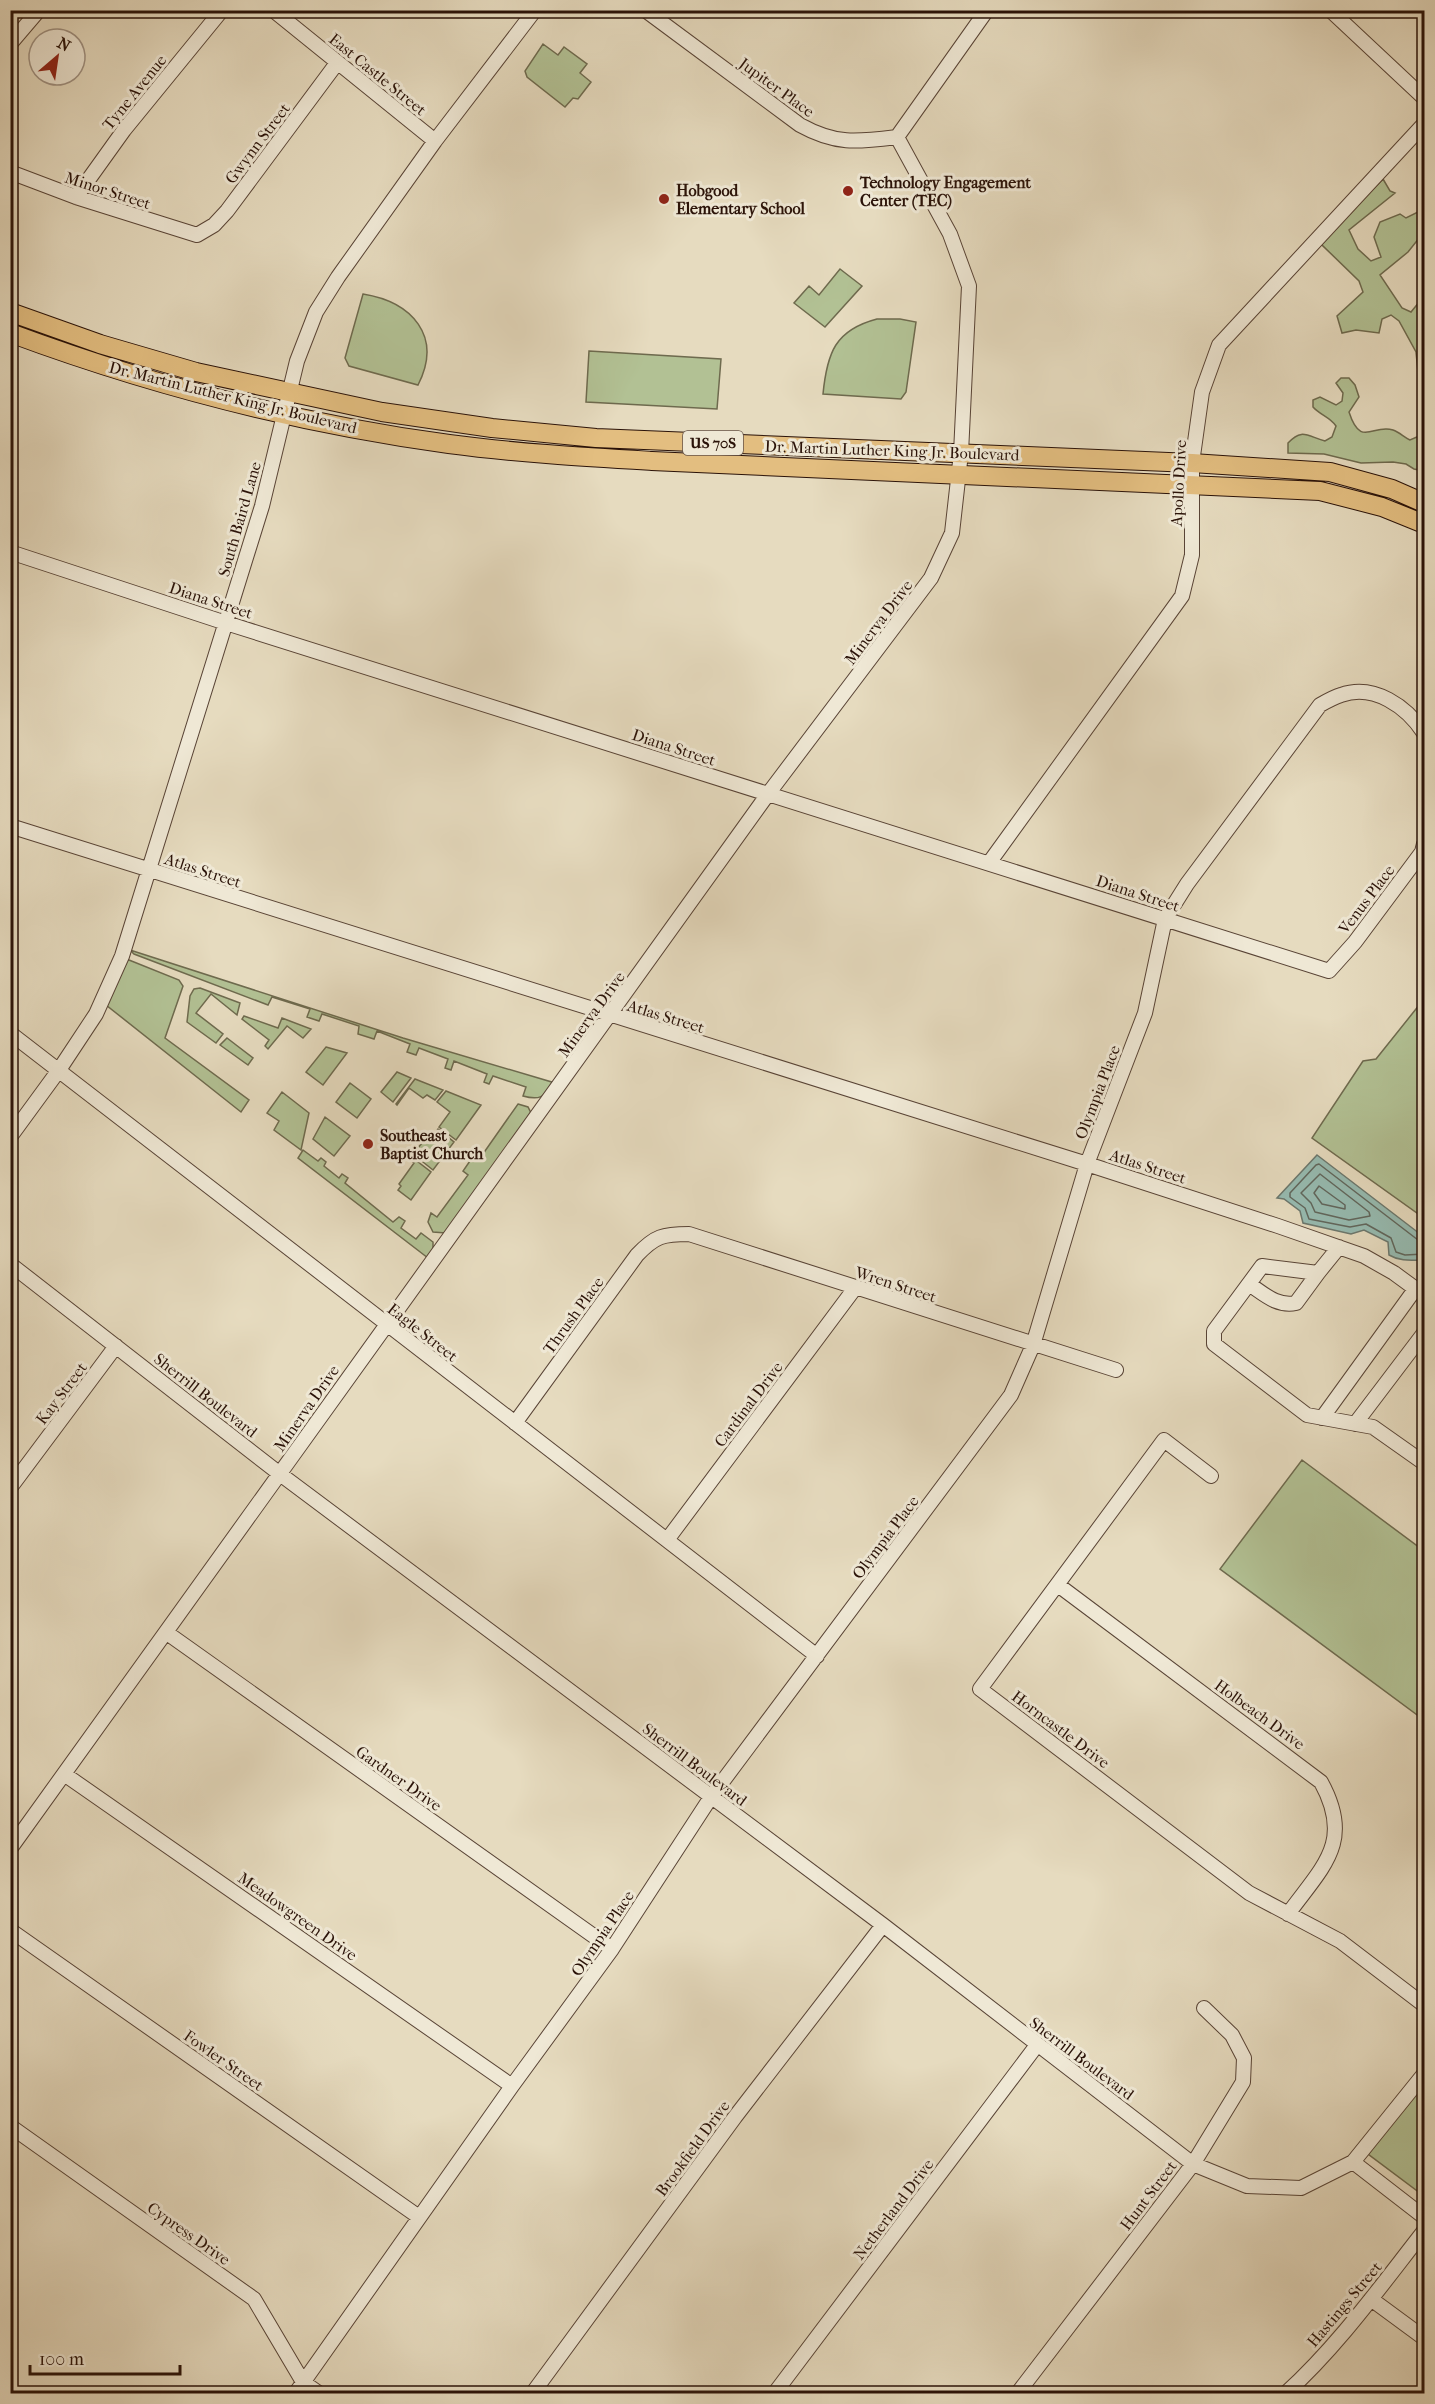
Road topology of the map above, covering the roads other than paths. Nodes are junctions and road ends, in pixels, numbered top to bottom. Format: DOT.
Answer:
graph roads {
  1 [pos="39,10"];
  2 [pos="222,10"];
  3 [pos="273,10"];
  4 [pos="535,10"];
  5 [pos="645,10"];
  6 [pos="987,10"];
  7 [pos="1330,10"];
  8 [pos="10,44"];
  9 [pos="338,63"];
  10 [pos="1425,98"];
  11 [pos="1425,124"];
  12 [pos="897,137"];
  13 [pos="435,141"];
  14 [pos="10,172"];
  15 [pos="76,197"];
  16 [pos="197,235"];
  17 [pos="10,312"];
  18 [pos="10,333"];
  19 [pos="289,393"];
  20 [pos="284,413"];
  21 [pos="961,453"];
  22 [pos="1192,463"];
  23 [pos="959,475"];
  24 [pos="1192,484"];
  25 [pos="1425,503"];
  26 [pos="1425,524"];
  27 [pos="10,552"];
  28 [pos="226,623"];
  29 [pos="1425,733"];
  30 [pos="768,794"];
  31 [pos="10,826"];
  32 [pos="1425,844"];
  33 [pos="989,863"];
  34 [pos="150,870"];
  35 [pos="1165,919"];
  36 [pos="1329,971"];
  37 [pos="610,1016"];
  38 [pos="10,1033"];
  39 [pos="59,1071"];
  40 [pos="10,1137"];
  41 [pos="1087,1164"];
  42 [pos="665,1234"];
  43 [pos="1339,1247"];
  44 [pos="10,1264"];
  45 [pos="1318,1274"];
  46 [pos="1249,1284"];
  47 [pos="855,1288"];
  48 [pos="1420,1292"];
  49 [pos="386,1324"];
  50 [pos="1425,1333"];
  51 [pos="1033,1345"];
  52 [pos="116,1346"];
  53 [pos="1116,1370"];
  54 [pos="1322,1418"];
  55 [pos="515,1423"];
  56 [pos="1355,1424"];
  57 [pos="1422,1457"];
  58 [pos="280,1473"];
  59 [pos="1211,1476"];
  60 [pos="10,1488"];
  61 [pos="667,1540"];
  62 [pos="1058,1586"];
  63 [pos="167,1633"];
  64 [pos="817,1656"];
  65 [pos="64,1774"];
  66 [pos="711,1797"];
  67 [pos="10,1849"];
  68 [pos="1288,1914"];
  69 [pos="883,1925"];
  70 [pos="10,1930"];
  71 [pos="612,1950"];
  72 [pos="1425,2005"];
  73 [pos="1204,2008"];
  74 [pos="1037,2045"];
  75 [pos="1425,2074"];
  76 [pos="512,2086"];
  77 [pos="10,2126"];
  78 [pos="1353,2162"];
  79 [pos="1193,2164"];
  80 [pos="419,2217"];
  81 [pos="1425,2217"];
  82 [pos="1425,2231"];
  83 [pos="1371,2299"];
  84 [pos="1425,2338"];
  85 [pos="303,2382"];
  86 [pos="295,2394"];
  87 [pos="320,2394"];
  88 [pos="532,2394"];
  89 [pos="774,2394"];
  90 [pos="1017,2394"];
  91 [pos="1285,2394"];
  1 -- 8 [label="street"];
  2 -- 15 [label="street, Tyne Avenue"];
  3 -- 9 [label="street, East Castle Street"];
  4 -- 13 [label="street, South Baird Lane"];
  5 -- 12 [label="street, Jupiter Place"];
  6 -- 12 [label="street"];
  7 -- 10 [label="street"];
  9 -- 13 [label="street, East Castle Street"];
  9 -- 16 [label="street, Gwynn Street"];
  11 -- 22 [label="street, Apollo Drive"];
  12 -- 21 [label="street, Minerva Drive"];
  13 -- 19 [label="street, South Baird Lane"];
  14 -- 15 [label="street, Minor Street"];
  15 -- 16 [label="street, Minor Street"];
  17 -- 19 [label="main road, Dr. Martin Luther King Jr. Boulevard / US 70S"];
  18 -- 20 [label="main road, Dr. Martin Luther King Jr. Boulevard / US 70S"];
  19 -- 20 [label="street, South Baird Lane"];
  19 -- 21 [label="main road, Dr. Martin Luther King Jr. Boulevard / US 70S"];
  20 -- 23 [label="main road, Dr. Martin Luther King Jr. Boulevard / US 70S"];
  20 -- 28 [label="street, South Baird Lane"];
  21 -- 22 [label="main road, Dr. Martin Luther King Jr. Boulevard / US 70S"];
  21 -- 23 [label="street, Minerva Drive"];
  22 -- 24 [label="street, Apollo Drive"];
  22 -- 25 [label="main road, Dr. Martin Luther King Jr. Boulevard / US 70S"];
  23 -- 24 [label="main road, Dr. Martin Luther King Jr. Boulevard / US 70S"];
  23 -- 30 [label="street, Minerva Drive"];
  24 -- 26 [label="main road, Dr. Martin Luther King Jr. Boulevard / US 70S"];
  24 -- 33 [label="street, Apollo Drive"];
  27 -- 28 [label="street, Diana Street"];
  28 -- 30 [label="street, Diana Street"];
  28 -- 34 [label="street, South Baird Lane"];
  29 -- 35 [label="street, Olympia Place"];
  30 -- 33 [label="street, Diana Street"];
  30 -- 37 [label="street, Minerva Drive"];
  31 -- 34 [label="street, Atlas Street"];
  32 -- 36 [label="street, Venus Place"];
  33 -- 35 [label="street, Diana Street"];
  34 -- 37 [label="street, Atlas Street"];
  34 -- 39 [label="street, South Baird Lane"];
  35 -- 36 [label="street, Diana Street"];
  35 -- 41 [label="street, Olympia Place"];
  37 -- 41 [label="street, Atlas Street"];
  37 -- 49 [label="street, Minerva Drive"];
  38 -- 39 [label="street, Eagle Street"];
  39 -- 40 [label="street, South Baird Lane"];
  39 -- 49 [label="street, Eagle Street"];
  41 -- 43 [label="street, Atlas Street"];
  41 -- 51 [label="street, Olympia Place"];
  42 -- 47 [label="street, Wren Street"];
  42 -- 55 [label="street, Thrush Place"];
  43 -- 45 [label="street"];
  43 -- 48 [label="street, Atlas Street"];
  44 -- 52 [label="street, Sherrill Boulevard"];
  45 -- 46 [label="street"];
  45 -- 46 [label="street"];
  46 -- 54 [label="street"];
  47 -- 51 [label="street, Wren Street"];
  47 -- 61 [label="street, Cardinal Drive"];
  48 -- 54 [label="street"];
  49 -- 55 [label="street, Eagle Street"];
  49 -- 58 [label="street, Minerva Drive"];
  50 -- 56 [label="street"];
  51 -- 53 [label="street, Wren Street"];
  51 -- 64 [label="street, Olympia Place"];
  52 -- 58 [label="street, Sherrill Boulevard"];
  52 -- 60 [label="street, Kay Street"];
  54 -- 56 [label="street"];
  55 -- 61 [label="street, Eagle Street"];
  56 -- 57 [label="street"];
  58 -- 63 [label="street, Minerva Drive"];
  58 -- 66 [label="street, Sherrill Boulevard"];
  59 -- 62 [label="street, Horncastle Drive"];
  61 -- 64 [label="street, Eagle Street"];
  62 -- 68 [label="street, Holbeach Drive"];
  62 -- 68 [label="street, Horncastle Drive"];
  63 -- 65 [label="street, Minerva Drive"];
  63 -- 71 [label="street, Gardner Drive"];
  64 -- 66 [label="street, Olympia Place"];
  65 -- 67 [label="street, Minerva Drive"];
  65 -- 76 [label="street, Meadowgreen Drive"];
  66 -- 69 [label="street, Sherrill Boulevard"];
  66 -- 71 [label="street, Olympia Place"];
  68 -- 72 [label="street, Horncastle Drive"];
  69 -- 74 [label="street, Sherrill Boulevard"];
  69 -- 88 [label="street, Brookfield Drive"];
  70 -- 80 [label="street, Fowler Street"];
  71 -- 76 [label="street, Olympia Place"];
  73 -- 79 [label="street, Hunt Street"];
  74 -- 79 [label="street, Sherrill Boulevard"];
  74 -- 89 [label="street, Netherland Drive"];
  75 -- 78 [label="street, Sherrill Boulevard"];
  76 -- 80 [label="street, Olympia Place"];
  77 -- 85 [label="street, Cypress Drive"];
  78 -- 79 [label="street, Sherrill Boulevard"];
  78 -- 81 [label="street"];
  79 -- 90 [label="street, Hunt Street"];
  80 -- 85 [label="street, Olympia Place"];
  82 -- 83 [label="street, Hastings Street"];
  83 -- 84 [label="street"];
  83 -- 91 [label="street, Hastings Street"];
  85 -- 86 [label="street, Olympia Place"];
  85 -- 87 [label="street, Cypress Drive"];
}
